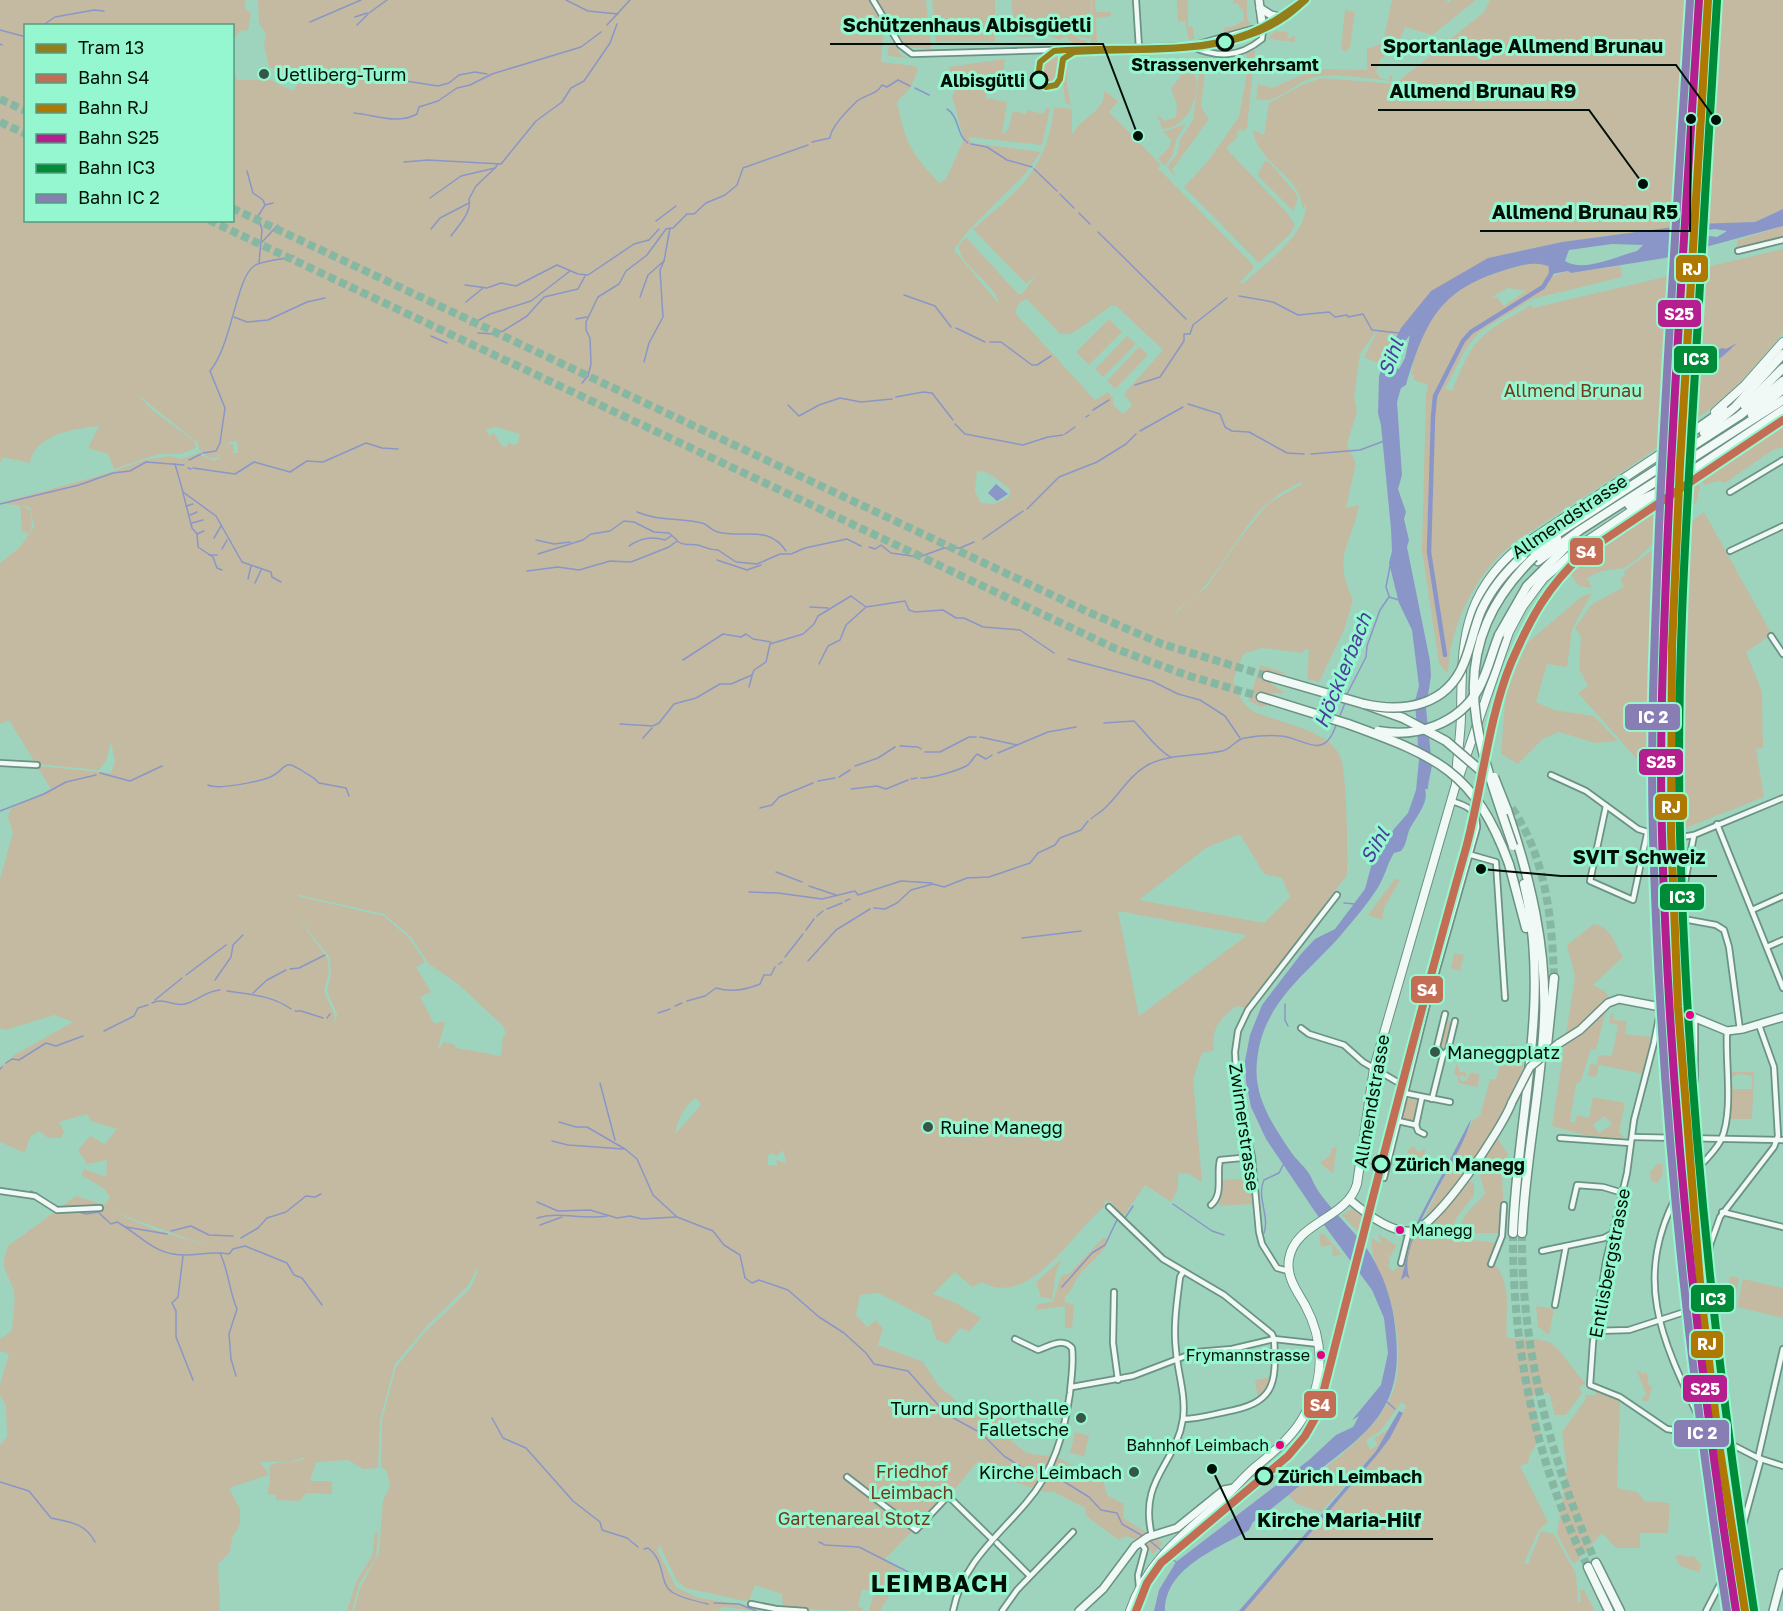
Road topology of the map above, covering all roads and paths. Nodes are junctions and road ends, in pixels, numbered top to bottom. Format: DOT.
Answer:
graph roads {
  1 [pos="873,0"];
  2 [pos="1136,0"];
  3 [pos="1305,0"];
  4 [pos="1260,4"];
  5 [pos="1284,18"];
  6 [pos="1263,30"];
  7 [pos="1191,46"];
  8 [pos="1139,48"];
  9 [pos="1783,240"];
  10 [pos="1738,251"];
  11 [pos="1783,342"];
  12 [pos="1783,354"];
  13 [pos="1783,369"];
  14 [pos="1783,381"];
  15 [pos="1756,383"];
  16 [pos="1783,389"];
  17 [pos="1783,402"];
  18 [pos="1783,410"];
  19 [pos="1710,434"];
  20 [pos="1724,438"];
  21 [pos="1678,442"];
  22 [pos="1696,456"];
  23 [pos="1670,459"];
  24 [pos="1783,460"];
  25 [pos="1663,490"];
  26 [pos="1730,492"];
  27 [pos="1608,513"];
  28 [pos="1581,519"];
  29 [pos="1600,520"];
  30 [pos="1783,527"];
  31 [pos="1730,551"];
  32 [pos="1538,562"];
  33 [pos="1771,636"];
  34 [pos="1783,654"];
  35 [pos="1267,676"];
  36 [pos="1261,697"];
  37 [pos="1364,704"];
  38 [pos="1461,713"];
  39 [pos="1478,719"];
  40 [pos="1348,724"];
  41 [pos="0,764"];
  42 [pos="38,765"];
  43 [pos="1551,775"];
  44 [pos="1456,784"];
  45 [pos="1783,798"];
  46 [pos="1450,801"];
  47 [pos="1606,806"];
  48 [pos="1512,808"];
  49 [pos="1717,824"];
  50 [pos="1647,834"];
  51 [pos="1694,835"];
  52 [pos="1468,854"];
  53 [pos="1525,874"];
  54 [pos="1337,895"];
  55 [pos="1783,896"];
  56 [pos="1752,910"];
  57 [pos="1678,918"];
  58 [pos="1783,940"];
  59 [pos="1767,947"];
  60 [pos="1554,978"];
  61 [pos="1534,979"];
  62 [pos="1783,988"];
  63 [pos="1505,998"];
  64 [pos="1661,1006"];
  65 [pos="1445,1014"];
  66 [pos="1783,1017"];
  67 [pos="1695,1018"];
  68 [pos="1455,1021"];
  69 [pos="1759,1024"];
  70 [pos="1300,1028"];
  71 [pos="1740,1030"];
  72 [pos="1727,1031"];
  73 [pos="1443,1055"];
  74 [pos="1374,1068"];
  75 [pos="1406,1087"];
  76 [pos="1404,1093"];
  77 [pos="1422,1097"];
  78 [pos="1432,1099"];
  79 [pos="1450,1102"];
  80 [pos="1536,1112"];
  81 [pos="1398,1121"];
  82 [pos="1416,1125"];
  83 [pos="1424,1134"];
  84 [pos="1560,1137"];
  85 [pos="1683,1138"];
  86 [pos="1721,1139"];
  87 [pos="1631,1140"];
  88 [pos="1776,1140"];
  89 [pos="1783,1140"];
  90 [pos="1252,1157"];
  91 [pos="1384,1178"];
  92 [pos="0,1191"];
  93 [pos="1623,1193"];
  94 [pos="1350,1200"];
  95 [pos="1211,1205"];
  96 [pos="1504,1205"];
  97 [pos="1109,1207"];
  98 [pos="1572,1207"];
  99 [pos="100,1208"];
  100 [pos="1722,1212"];
  101 [pos="1783,1227"];
  102 [pos="1413,1230"];
  103 [pos="1613,1233"];
  104 [pos="1566,1246"];
  105 [pos="1542,1251"];
  106 [pos="1401,1263"];
  107 [pos="1491,1264"];
  108 [pos="1288,1271"];
  109 [pos="1183,1272"];
  110 [pos="1114,1292"];
  111 [pos="1555,1305"];
  112 [pos="1657,1320"];
  113 [pos="1596,1331"];
  114 [pos="1015,1339"];
  115 [pos="1274,1339"];
  116 [pos="1319,1344"];
  117 [pos="1783,1349"];
  118 [pos="1176,1359"];
  119 [pos="1118,1380"];
  120 [pos="1072,1387"];
  121 [pos="1183,1419"];
  122 [pos="1703,1434"];
  123 [pos="1759,1459"];
  124 [pos="1783,1466"];
  125 [pos="847,1477"];
  126 [pos="1234,1488"];
  127 [pos="1073,1532"];
  128 [pos="1146,1539"];
  129 [pos="995,1541"];
  130 [pos="1783,1573"];
  131 [pos="1030,1576"];
  132 [pos="1139,1587"];
  133 [pos="751,1604"];
  134 [pos="1088,1609"];
  135 [pos="806,1611"];
  136 [pos="952,1611"];
  137 [pos="1002,1611"];
  138 [pos="1079,1611"];
  139 [pos="1130,1611"];
  140 [pos="1609,1611"];
  141 [pos="1620,1611"];
  142 [pos="1706,1611"];
  143 [pos="1773,1611"];
  1 -- 8 [label="street"];
  2 -- 8 [label="street"];
  3 -- 5 [label="main road"];
  4 -- 5 [label="main road"];
  4 -- 6 [label="main road"];
  5 -- 6 [label="main road"];
  6 -- 7 [label="street"];
  6 -- 7 [label="street"];
  7 -- 8 [label="street"];
  9 -- 10 [label="street"];
  11 -- 21 [label="main road, Allmendstrasse"];
  12 -- 15 [label="highway"];
  13 -- 19 [label="highway"];
  14 -- 19 [label="highway"];
  15 -- 21 [label="highway"];
  15 -- 23 [label="highway"];
  16 -- 20 [label="highway"];
  17 -- 20 [label="highway"];
  17 -- 22 [label="highway"];
  18 -- 25 [label="main road, Allmendstrasse"];
  19 -- 23 [label="highway"];
  20 -- 22 [label="highway"];
  21 -- 38 [label="main road, Allmendstrasse"];
  22 -- 27 [label="highway"];
  23 -- 28 [label="highway"];
  24 -- 26 [label="street"];
  25 -- 29 [label="highway"];
  25 -- 39 [label="main road, Allmendstrasse"];
  27 -- 29 [label="highway"];
  27 -- 32 [label="highway"];
  28 -- 32 [label="highway"];
  28 -- 37 [label="highway, bridge"];
  29 -- 32 [label="highway"];
  30 -- 31 [label="street"];
  32 -- 40 [label="highway, bridge"];
  32 -- 53 [label="highway, bridge"];
  33 -- 34 [label="street"];
  35 -- 37 [label="highway"];
  36 -- 40 [label="highway"];
  37 -- 48 [label="highway, bridge"];
  38 -- 39 [label="main road"];
  38 -- 44 [label="main road, Allmendstrasse"];
  39 -- 44 [label="main road, Allmendstrasse"];
  40 -- 61 [label="highway, bridge"];
  41 -- 42 [label="street"];
  43 -- 47 [label="street"];
  44 -- 46 [label="main road, Allmendstrasse"];
  45 -- 49 [label="street"];
  46 -- 52 [label="street"];
  46 -- 74 [label="main road, Allmendstrasse"];
  47 -- 50 [label="street"];
  47 -- 50 [label="street"];
  49 -- 51 [label="street"];
  49 -- 56 [label="street"];
  50 -- 51 [label="street"];
  51 -- 57 [label="street, Entlisbergstrasse"];
  52 -- 63 [label="street"];
  52 -- 75 [label="street"];
  53 -- 61 [label="highway"];
  53 -- 80 [label="highway"];
  54 -- 90 [label="street, Zwirnerstrasse"];
  55 -- 56 [label="street"];
  56 -- 59 [label="street"];
  57 -- 64 [label="street, Entlisbergstrasse"];
  57 -- 71 [label="street"];
  58 -- 59 [label="street"];
  59 -- 62 [label="street"];
  60 -- 80 [label="highway"];
  61 -- 80 [label="highway"];
  64 -- 67 [label="main road"];
  64 -- 87 [label="street, Entlisbergstrasse"];
  64 -- 102 [label="main road, bridge"];
  65 -- 73 [label="street"];
  66 -- 69 [label="main road"];
  67 -- 72 [label="main road"];
  67 -- 85 [label="street"];
  68 -- 73 [label="street"];
  69 -- 71 [label="main road"];
  69 -- 88 [label="street"];
  70 -- 74 [label="street"];
  71 -- 72 [label="main road"];
  72 -- 86 [label="street"];
  73 -- 78 [label="street"];
  74 -- 75 [label="street"];
  74 -- 94 [label="main road, Allmendstrasse"];
  75 -- 76 [label="street"];
  76 -- 77 [label="street"];
  76 -- 81 [label="street"];
  77 -- 78 [label="street"];
  77 -- 82 [label="street"];
  78 -- 79 [label="street"];
  81 -- 82 [label="street"];
  81 -- 91 [label="street"];
  82 -- 83 [label="street"];
  84 -- 87 [label="street"];
  85 -- 86 [label="street"];
  85 -- 87 [label="street"];
  86 -- 88 [label="street"];
  86 -- 112 [label="street"];
  87 -- 93 [label="street, Entlisbergstrasse"];
  88 -- 89 [label="street"];
  88 -- 100 [label="street"];
  90 -- 95 [label="street"];
  90 -- 108 [label="street, Zwirnerstrasse"];
  92 -- 99 [label="street"];
  93 -- 98 [label="street"];
  93 -- 103 [label="street, Entlisbergstrasse"];
  94 -- 102 [label="main road"];
  94 -- 108 [label="main road"];
  96 -- 107 [label="street"];
  97 -- 109 [label="street"];
  100 -- 101 [label="street"];
  100 -- 112 [label="street"];
  102 -- 106 [label="street"];
  103 -- 104 [label="street"];
  103 -- 113 [label="street, Entlisbergstrasse"];
  104 -- 105 [label="street"];
  104 -- 111 [label="street"];
  108 -- 116 [label="main road"];
  109 -- 115 [label="street"];
  109 -- 118 [label="street"];
  110 -- 119 [label="street"];
  112 -- 113 [label="street"];
  112 -- 122 [label="street"];
  113 -- 122 [label="street, Entlisbergstrasse"];
  114 -- 120 [label="street"];
  115 -- 116 [label="street"];
  115 -- 118 [label="street"];
  115 -- 121 [label="street"];
  116 -- 126 [label="main road"];
  117 -- 123 [label="street"];
  118 -- 119 [label="street"];
  118 -- 121 [label="street"];
  119 -- 120 [label="street"];
  120 -- 129 [label="street"];
  121 -- 128 [label="street"];
  122 -- 123 [label="street"];
  123 -- 124 [label="street"];
  123 -- 142 [label="street"];
  125 -- 129 [label="street"];
  126 -- 128 [label="main road"];
  126 -- 132 [label="main road"];
  127 -- 131 [label="street"];
  128 -- 132 [label="street"];
  128 -- 134 [label="main road"];
  129 -- 131 [label="street"];
  129 -- 136 [label="street"];
  130 -- 143 [label="main road"];
  131 -- 137 [label="street"];
  132 -- 139 [label="main road"];
  133 -- 135 [label="street"];
  134 -- 138 [label="main road"];
  140 -- 141 [label="highway"];
}
